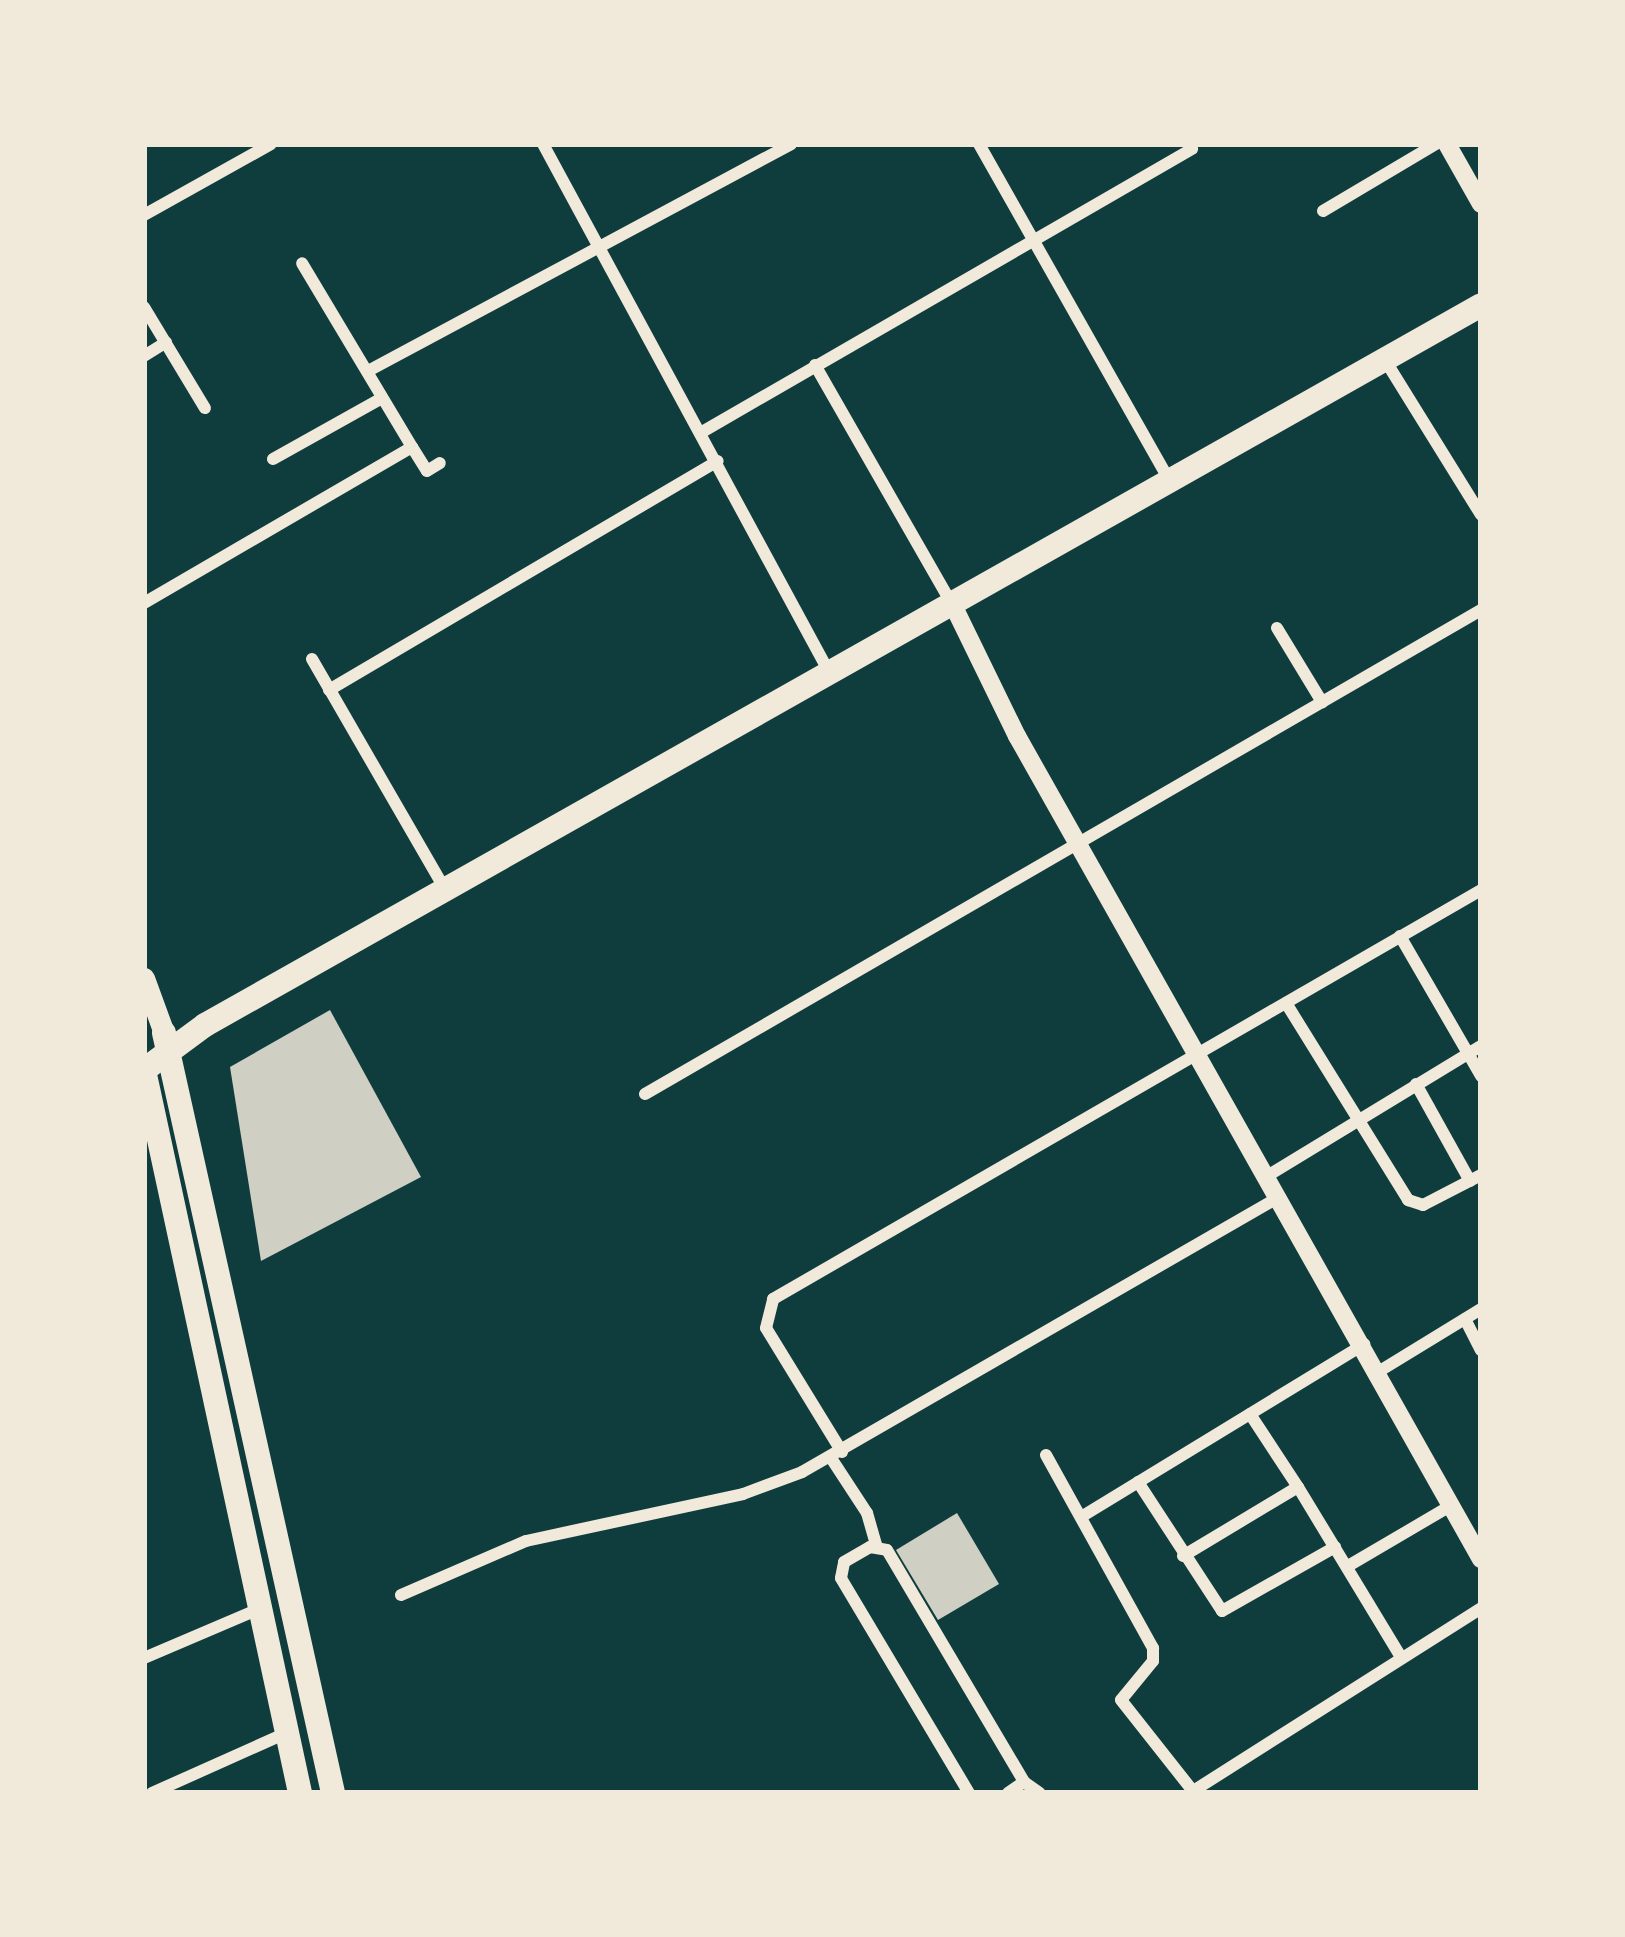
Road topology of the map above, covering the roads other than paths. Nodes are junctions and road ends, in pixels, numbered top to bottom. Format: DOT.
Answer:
graph roads {
  1 [pos="271,144"];
  2 [pos="543,144"];
  3 [pos="790,144"];
  4 [pos="979,144"];
  5 [pos="1436,144"];
  6 [pos="1447,144"];
  7 [pos="1192,149"];
  8 [pos="1481,205"];
  9 [pos="1323,211"];
  10 [pos="144,214"];
  11 [pos="1034,241"];
  12 [pos="600,242"];
  13 [pos="302,263"];
  14 [pos="1481,305"];
  15 [pos="144,307"];
  16 [pos="166,343"];
  17 [pos="144,356"];
  18 [pos="1385,360"];
  19 [pos="815,365"];
  20 [pos="368,371"];
  21 [pos="382,398"];
  22 [pos="205,408"];
  23 [pos="702,432"];
  24 [pos="412,447"];
  25 [pos="273,459"];
  26 [pos="718,461"];
  27 [pos="440,463"];
  28 [pos="1171,482"];
  29 [pos="1481,515"];
  30 [pos="144,603"];
  31 [pos="954,608"];
  32 [pos="1481,610"];
  33 [pos="1276,628"];
  34 [pos="312,659"];
  35 [pos="830,675"];
  36 [pos="329,690"];
  37 [pos="1322,703"];
  38 [pos="1080,844"];
  39 [pos="446,890"];
  40 [pos="1481,890"];
  41 [pos="1400,937"];
  42 [pos="144,978"];
  43 [pos="1286,1003"];
  44 [pos="160,1044"];
  45 [pos="1475,1049"];
  46 [pos="1196,1052"];
  47 [pos="144,1070"];
  48 [pos="1481,1076"];
  49 [pos="1415,1084"];
  50 [pos="646,1094"];
  51 [pos="1359,1119"];
  52 [pos="1267,1176"];
  53 [pos="1476,1178"];
  54 [pos="1280,1197"];
  55 [pos="1481,1309"];
  56 [pos="1465,1319"];
  57 [pos="1364,1344"];
  58 [pos="1481,1350"];
  59 [pos="1378,1372"];
  60 [pos="1250,1414"];
  61 [pos="837,1455"];
  62 [pos="1046,1456"];
  63 [pos="1138,1482"];
  64 [pos="1298,1487"];
  65 [pos="1452,1505"];
  66 [pos="1081,1517"];
  67 [pos="876,1545"];
  68 [pos="1335,1547"];
  69 [pos="1183,1556"];
  70 [pos="1481,1559"];
  71 [pos="1348,1566"];
  72 [pos="401,1595"];
  73 [pos="1481,1607"];
  74 [pos="260,1609"];
  75 [pos="1399,1654"];
  76 [pos="144,1658"];
  77 [pos="286,1733"];
  78 [pos="1024,1782"];
  79 [pos="1191,1792"];
  80 [pos="152,1793"];
  81 [pos="300,1793"];
  82 [pos="333,1793"];
  83 [pos="969,1793"];
  84 [pos="1008,1793"];
  85 [pos="1040,1793"];
  1 -- 10 [label="street"];
  2 -- 12 [label="street"];
  3 -- 12 [label="street"];
  4 -- 11 [label="street"];
  5 -- 9 [label="street"];
  6 -- 8 [label="street"];
  7 -- 11 [label="street"];
  11 -- 19 [label="street"];
  11 -- 28 [label="street"];
  12 -- 20 [label="street"];
  12 -- 23 [label="street"];
  13 -- 20 [label="street"];
  14 -- 18 [label="main road"];
  15 -- 16 [label="street"];
  16 -- 17 [label="street"];
  16 -- 22 [label="street"];
  18 -- 28 [label="main road"];
  18 -- 29 [label="street"];
  19 -- 23 [label="street"];
  19 -- 31 [label="street"];
  20 -- 21 [label="street"];
  21 -- 24 [label="street"];
  21 -- 25 [label="street"];
  23 -- 26 [label="street"];
  24 -- 27 [label="street"];
  24 -- 30 [label="street"];
  26 -- 35 [label="street"];
  26 -- 36 [label="street"];
  28 -- 31 [label="main road"];
  31 -- 35 [label="main road"];
  31 -- 38 [label="street"];
  32 -- 37 [label="street"];
  33 -- 37 [label="street"];
  34 -- 36 [label="street"];
  35 -- 39 [label="main road"];
  36 -- 39 [label="street"];
  37 -- 38 [label="street"];
  38 -- 46 [label="street"];
  38 -- 50 [label="street"];
  39 -- 44 [label="main road"];
  40 -- 41 [label="street"];
  41 -- 43 [label="street"];
  41 -- 45 [label="street"];
  42 -- 44 [label="main road"];
  43 -- 46 [label="street"];
  43 -- 51 [label="street"];
  44 -- 47 [label="main road"];
  44 -- 82 [label="main road"];
  45 -- 48 [label="street"];
  45 -- 49 [label="street"];
  46 -- 52 [label="street"];
  46 -- 61 [label="street"];
  47 -- 74 [label="main road"];
  49 -- 51 [label="street"];
  49 -- 53 [label="street"];
  51 -- 52 [label="street"];
  51 -- 53 [label="street"];
  52 -- 54 [label="street"];
  54 -- 57 [label="street"];
  54 -- 61 [label="street"];
  55 -- 56 [label="street"];
  56 -- 58 [label="street"];
  56 -- 59 [label="street"];
  57 -- 59 [label="street"];
  57 -- 60 [label="street"];
  59 -- 65 [label="street"];
  60 -- 63 [label="street"];
  60 -- 64 [label="street"];
  61 -- 67 [label="street"];
  61 -- 72 [label="street"];
  62 -- 66 [label="street"];
  63 -- 66 [label="street"];
  63 -- 69 [label="street"];
  64 -- 68 [label="street"];
  64 -- 69 [label="street"];
  65 -- 70 [label="street"];
  65 -- 71 [label="street"];
  66 -- 79 [label="street"];
  67 -- 78 [label="street"];
  67 -- 83 [label="street"];
  68 -- 69 [label="street"];
  68 -- 71 [label="street"];
  71 -- 75 [label="street"];
  73 -- 75 [label="street"];
  74 -- 76 [label="street"];
  74 -- 77 [label="main road"];
  75 -- 79 [label="street"];
  77 -- 80 [label="street"];
  77 -- 81 [label="main road"];
  78 -- 84 [label="street"];
  78 -- 85 [label="street"];
}
